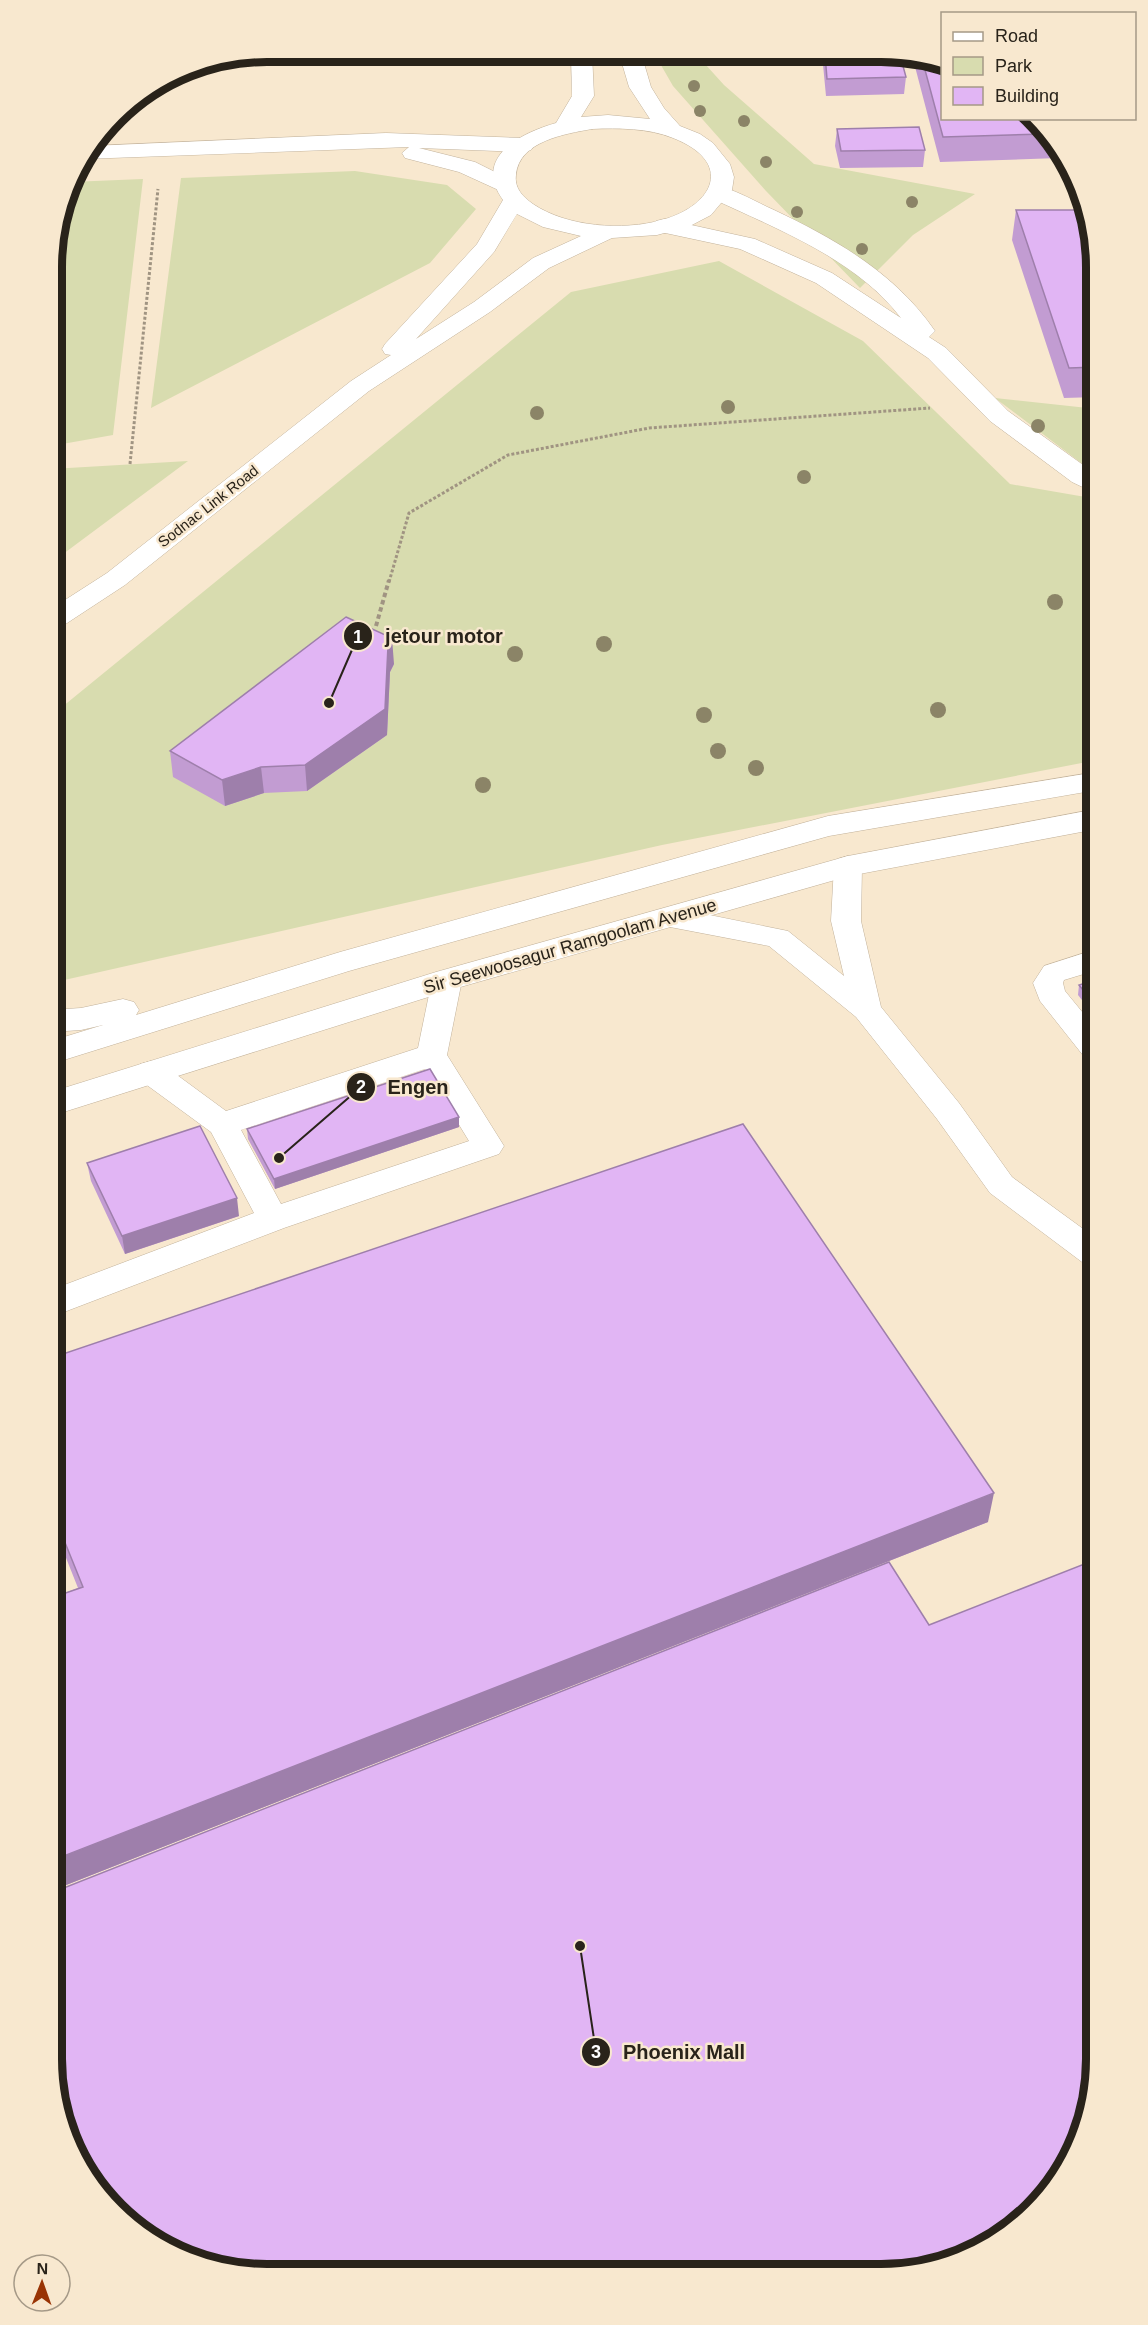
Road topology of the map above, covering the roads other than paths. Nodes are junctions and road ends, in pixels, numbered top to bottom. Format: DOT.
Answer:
graph roads {
  1 [pos="581,62"];
  2 [pos="632,62"];
  3 [pos="565,127"];
  4 [pos="673,130"];
  5 [pos="340,142"];
  6 [pos="523,145"];
  7 [pos="97,153"];
  8 [pos="509,193"];
  9 [pos="719,193"];
  10 [pos="664,226"];
  11 [pos="607,232"];
  12 [pos="937,353"];
  13 [pos="360,386"];
  14 [pos="1087,480"];
  15 [pos="62,614"];
  16 [pos="1087,783"];
  17 [pos="1087,821"];
  18 [pos="848,866"];
  19 [pos="670,917"];
  20 [pos="1087,962"];
  21 [pos="340,963"];
  22 [pos="447,980"];
  23 [pos="867,1010"];
  24 [pos="62,1020"];
  25 [pos="1087,1038"];
  26 [pos="62,1050"];
  27 [pos="432,1055"];
  28 [pos="151,1072"];
  29 [pos="62,1100"];
  30 [pos="222,1124"];
  31 [pos="273,1219"];
  32 [pos="1086,1248"];
  33 [pos="62,1300"];
  1 -- 3 [label="main road"];
  2 -- 4 [label="main road"];
  3 -- 4 [label="main road"];
  3 -- 6 [label="main road"];
  4 -- 9 [label="main road"];
  5 -- 6 [label="main road"];
  5 -- 7 [label="main road"];
  5 -- 8 [label="main road"];
  6 -- 8 [label="main road, Sodnac Link Road"];
  8 -- 11 [label="main road"];
  8 -- 13 [label="main road, Sodnac Link Road"];
  9 -- 10 [label="main road"];
  9 -- 12 [label="main road"];
  10 -- 11 [label="main road"];
  10 -- 12 [label="main road"];
  11 -- 13 [label="main road, Sodnac Link Road"];
  12 -- 14 [label="main road"];
  13 -- 15 [label="main road, Sodnac Link Road"];
  16 -- 21 [label="main road"];
  17 -- 18 [label="main road, Sir Seewoosagur Ramgoolam Avenue"];
  18 -- 19 [label="main road, Sir Seewoosagur Ramgoolam Avenue"];
  18 -- 23 [label="lane"];
  19 -- 22 [label="main road, Sir Seewoosagur Ramgoolam Avenue"];
  19 -- 23 [label="lane"];
  20 -- 25 [label="lane"];
  21 -- 24 [label="main road"];
  21 -- 26 [label="main road"];
  22 -- 27 [label="lane"];
  22 -- 28 [label="main road, Sir Seewoosagur Ramgoolam Avenue"];
  23 -- 32 [label="lane"];
  27 -- 30 [label="lane"];
  27 -- 31 [label="lane"];
  28 -- 29 [label="main road, Sir Seewoosagur Ramgoolam Avenue"];
  28 -- 30 [label="lane"];
  30 -- 31 [label="lane"];
  31 -- 33 [label="lane"];
}
